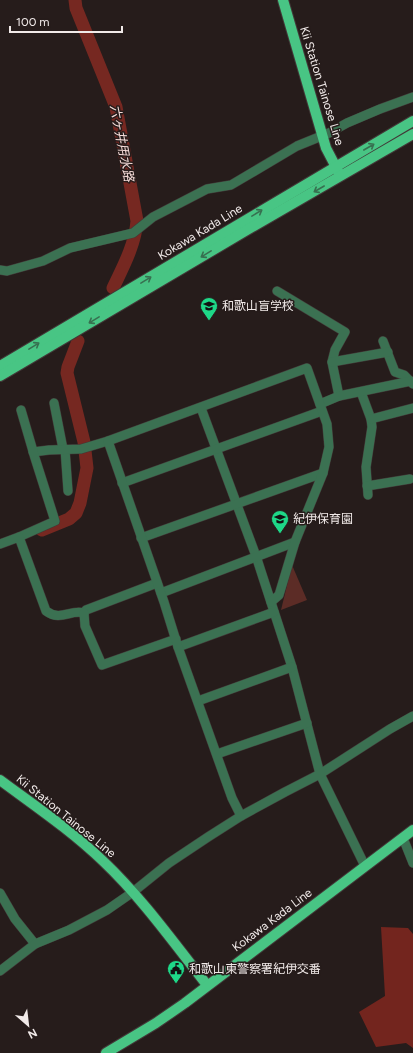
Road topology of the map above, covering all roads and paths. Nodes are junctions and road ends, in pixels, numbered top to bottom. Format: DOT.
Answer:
graph roads {
  1 [pos="283,0"];
  2 [pos="413,97"];
  3 [pos="413,121"];
  4 [pos="413,134"];
  5 [pos="322,136"];
  6 [pos="336,166"];
  7 [pos="341,177"];
  8 [pos="0,270"];
  9 [pos="277,291"];
  10 [pos="384,341"];
  11 [pos="388,352"];
  12 [pos="332,362"];
  13 [pos="0,366"];
  14 [pos="0,376"];
  15 [pos="412,383"];
  16 [pos="362,392"];
  17 [pos="339,396"];
  18 [pos="54,403"];
  19 [pos="201,408"];
  20 [pos="321,408"];
  21 [pos="413,408"];
  22 [pos="21,410"];
  23 [pos="371,419"];
  24 [pos="108,441"];
  25 [pos="64,449"];
  26 [pos="216,449"];
  27 [pos="33,452"];
  28 [pos="323,473"];
  29 [pos="410,479"];
  30 [pos="122,483"];
  31 [pos="68,491"];
  32 [pos="236,504"];
  33 [pos="141,538"];
  34 [pos="20,539"];
  35 [pos="295,542"];
  36 [pos="0,544"];
  37 [pos="256,556"];
  38 [pos="157,583"];
  39 [pos="161,593"];
  40 [pos="271,602"];
  41 [pos="274,612"];
  42 [pos="84,613"];
  43 [pos="177,643"];
  44 [pos="292,667"];
  45 [pos="198,701"];
  46 [pos="413,716"];
  47 [pos="307,723"];
  48 [pos="217,754"];
  49 [pos="320,774"];
  50 [pos="0,780"];
  51 [pos="242,816"];
  52 [pos="413,830"];
  53 [pos="404,838"];
  54 [pos="413,862"];
  55 [pos="364,866"];
  56 [pos="133,892"];
  57 [pos="0,893"];
  58 [pos="36,944"];
  59 [pos="0,971"];
  60 [pos="208,985"];
  61 [pos="106,1053"];
  1 -- 5 [label="main road, Kii Station Tainose Line"];
  2 -- 5 [label="street"];
  6 -- 3 [label="main road, Kokawa Kada Line, one-way"];
  4 -- 7 [label="main road, Kokawa Kada Line"];
  5 -- 6 [label="main road, Kii Station Tainose Line"];
  5 -- 8 [label="street"];
  6 -- 7 [label="main road, Kii Station Tainose Line"];
  13 -- 6 [label="main road, Kokawa Kada Line, one-way"];
  7 -- 14 [label="main road, Kokawa Kada Line, one-way"];
  9 -- 12 [label="street"];
  10 -- 11 [label="street"];
  11 -- 12 [label="street"];
  11 -- 15 [label="street"];
  12 -- 17 [label="street"];
  15 -- 16 [label="street"];
  16 -- 17 [label="street"];
  16 -- 23 [label="street"];
  17 -- 20 [label="street"];
  18 -- 25 [label="street"];
  19 -- 20 [label="street"];
  19 -- 24 [label="street"];
  19 -- 26 [label="street"];
  20 -- 26 [label="street"];
  20 -- 28 [label="street"];
  21 -- 23 [label="street"];
  22 -- 27 [label="street"];
  23 -- 29 [label="street"];
  24 -- 25 [label="street"];
  24 -- 30 [label="street"];
  25 -- 27 [label="street"];
  25 -- 31 [label="street"];
  26 -- 30 [label="street"];
  26 -- 32 [label="street"];
  27 -- 34 [label="street"];
  28 -- 32 [label="street"];
  28 -- 35 [label="street"];
  30 -- 33 [label="street"];
  32 -- 33 [label="street"];
  32 -- 37 [label="street"];
  33 -- 38 [label="street"];
  34 -- 36 [label="street"];
  34 -- 42 [label="street"];
  35 -- 37 [label="street"];
  35 -- 40 [label="street"];
  37 -- 39 [label="street"];
  37 -- 40 [label="street"];
  38 -- 39 [label="street"];
  38 -- 42 [label="street"];
  39 -- 43 [label="street"];
  40 -- 41 [label="street"];
  41 -- 43 [label="street"];
  41 -- 44 [label="street"];
  42 -- 43 [label="street"];
  43 -- 45 [label="street"];
  44 -- 45 [label="street"];
  44 -- 47 [label="street"];
  45 -- 48 [label="street"];
  46 -- 49 [label="street"];
  47 -- 48 [label="street"];
  47 -- 49 [label="street"];
  48 -- 51 [label="street"];
  49 -- 51 [label="street"];
  49 -- 55 [label="street"];
  50 -- 56 [label="main road, Kii Station Tainose Line"];
  51 -- 56 [label="street"];
  52 -- 53 [label="main road, Kokawa Kada Line"];
  53 -- 54 [label="street"];
  53 -- 55 [label="main road, Kokawa Kada Line"];
  55 -- 60 [label="main road, Kokawa Kada Line"];
  56 -- 58 [label="street"];
  56 -- 60 [label="main road, Kii Station Tainose Line"];
  57 -- 58 [label="street"];
  58 -- 59 [label="street"];
  60 -- 61 [label="main road, Kokawa Kada Line"];
}
